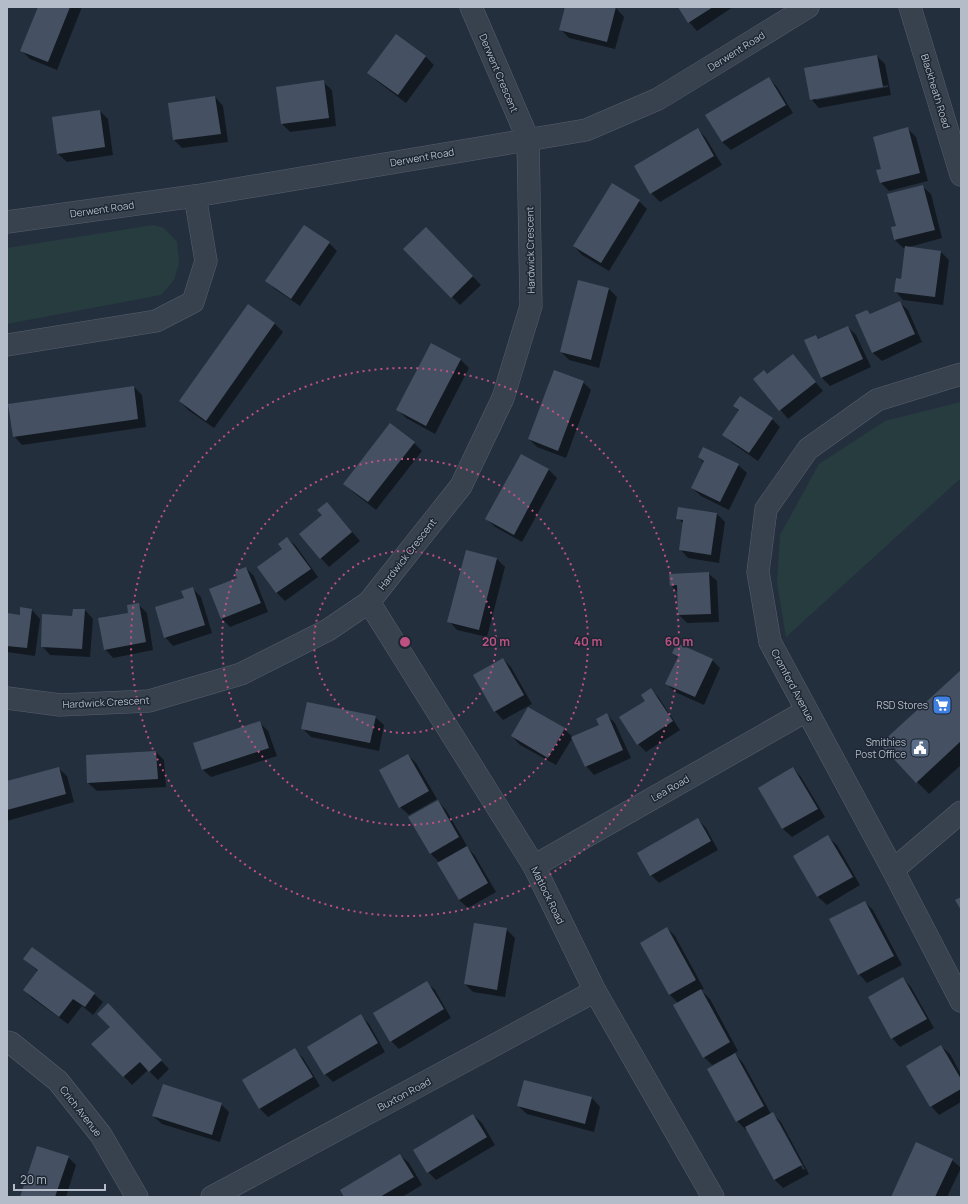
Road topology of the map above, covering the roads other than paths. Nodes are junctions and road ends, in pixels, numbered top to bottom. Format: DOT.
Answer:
graph roads {
  1 [pos="471,7"];
  2 [pos="808,7"];
  3 [pos="910,7"];
  4 [pos="528,139"];
  5 [pos="961,175"];
  6 [pos="195,196"];
  7 [pos="7,222"];
  8 [pos="7,345"];
  9 [pos="961,374"];
  10 [pos="369,602"];
  11 [pos="7,698"];
  12 [pos="806,711"];
  13 [pos="961,812"];
  14 [pos="534,866"];
  15 [pos="893,870"];
  16 [pos="595,991"];
  17 [pos="961,1001"];
  18 [pos="7,1042"];
  19 [pos="137,1197"];
  20 [pos="212,1197"];
  21 [pos="713,1197"];
  1 -- 4 [label="street, Derwent Crescent"];
  2 -- 4 [label="street, Derwent Road"];
  3 -- 5 [label="street, Blackheath Road"];
  4 -- 6 [label="street, Derwent Road"];
  4 -- 10 [label="street, Hardwick Crescent"];
  6 -- 7 [label="street, Derwent Road"];
  6 -- 8 [label="street"];
  9 -- 12 [label="street, Cromford Avenue"];
  10 -- 11 [label="street, Hardwick Crescent"];
  10 -- 14 [label="street, Matlock Road"];
  12 -- 14 [label="street, Lea Road"];
  12 -- 15 [label="street, Cromford Avenue"];
  13 -- 15 [label="street"];
  14 -- 16 [label="street, Matlock Road"];
  15 -- 17 [label="street, Cromford Avenue"];
  16 -- 20 [label="street, Buxton Road"];
  16 -- 21 [label="street, Matlock Road"];
  18 -- 19 [label="street, Crich Avenue"];
}
